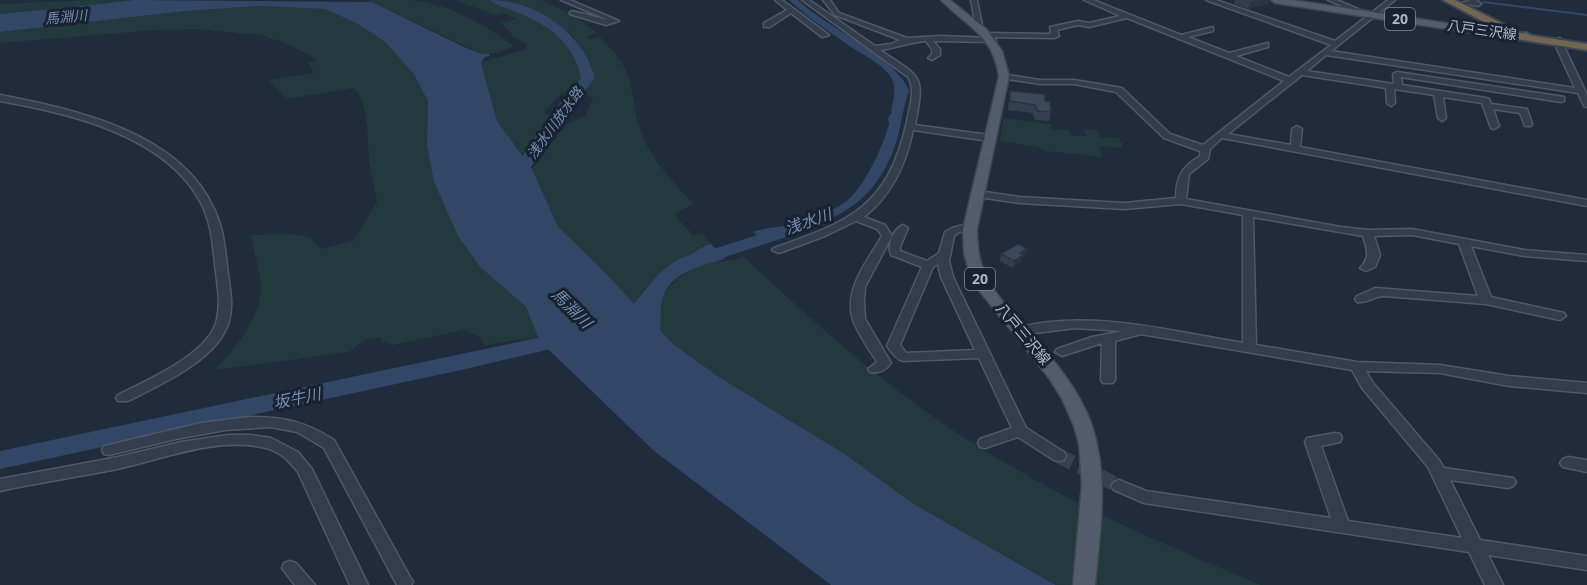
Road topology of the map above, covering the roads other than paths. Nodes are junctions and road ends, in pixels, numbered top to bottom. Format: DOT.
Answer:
graph roads {
  1 [pos="564,0"];
  2 [pos="778,0"];
  3 [pos="805,0"];
  4 [pos="826,0"];
  5 [pos="945,0"];
  6 [pos="974,0"];
  7 [pos="1087,0"];
  8 [pos="1209,0"];
  9 [pos="1275,0"];
  10 [pos="1293,0"];
  11 [pos="1331,0"];
  12 [pos="1392,0"];
  13 [pos="1448,0"];
  14 [pos="1465,1"];
  15 [pos="791,10"];
  16 [pos="1357,10"];
  17 [pos="572,13"];
  18 [pos="1375,14"];
  19 [pos="1127,15"];
  20 [pos="767,25"];
  21 [pos="1210,29"];
  22 [pos="987,34"];
  23 [pos="825,35"];
  24 [pos="1519,35"];
  25 [pos="1181,37"];
  26 [pos="906,40"];
  27 [pos="929,40"];
  28 [pos="1558,41"];
  29 [pos="1336,44"];
  30 [pos="1265,45"];
  31 [pos="1587,46"];
  32 [pos="875,48"];
  33 [pos="1326,52"];
  34 [pos="1227,56"];
  35 [pos="932,58"];
  36 [pos="1301,72"];
  37 [pos="1004,76"];
  38 [pos="1290,80"];
  39 [pos="1394,86"];
  40 [pos="1580,91"];
  41 [pos="1438,94"];
  42 [pos="0,98"];
  43 [pos="1561,99"];
  44 [pos="1391,103"];
  45 [pos="1587,104"];
  46 [pos="1488,106"];
  47 [pos="1442,118"];
  48 [pos="1528,124"];
  49 [pos="1494,126"];
  50 [pos="910,127"];
  51 [pos="1298,129"];
  52 [pos="1220,135"];
  53 [pos="990,138"];
  54 [pos="1205,149"];
  55 [pos="1296,149"];
  56 [pos="978,194"];
  57 [pos="1181,201"];
  58 [pos="1587,204"];
  59 [pos="1248,215"];
  60 [pos="855,217"];
  61 [pos="903,228"];
  62 [pos="970,229"];
  63 [pos="1368,232"];
  64 [pos="1463,241"];
  65 [pos="778,250"];
  66 [pos="944,255"];
  67 [pos="1587,258"];
  68 [pos="928,265"];
  69 [pos="1366,268"];
  70 [pos="1361,299"];
  71 [pos="1486,300"];
  72 [pos="1560,316"];
  73 [pos="1020,331"];
  74 [pos="1149,331"];
  75 [pos="1109,338"];
  76 [pos="1250,347"];
  77 [pos="1062,352"];
  78 [pos="984,354"];
  79 [pos="1357,366"];
  80 [pos="875,369"];
  81 [pos="1108,380"];
  82 [pos="1587,388"];
  83 [pos="123,398"];
  84 [pos="1020,431"];
  85 [pos="1335,438"];
  86 [pos="984,443"];
  87 [pos="109,450"];
  88 [pos="1059,456"];
  89 [pos="1568,463"];
  90 [pos="1587,466"];
  91 [pos="1438,472"];
  92 [pos="1508,482"];
  93 [pos="0,485"];
  94 [pos="1119,486"];
  95 [pos="1342,528"];
  96 [pos="1476,547"];
  97 [pos="1587,563"];
  98 [pos="290,568"];
  99 [pos="404,582"];
  100 [pos="306,585"];
  101 [pos="359,585"];
  102 [pos="1084,585"];
  103 [pos="1494,585"];
  1 -- 17 [label="street"];
  2 -- 15 [label="street"];
  3 -- 32 [label="street"];
  4 -- 26 [label="street"];
  5 -- 22 [label="main road, 八戸三沢線 / 20"];
  6 -- 22 [label="street"];
  7 -- 19 [label="street"];
  8 -- 29 [label="street"];
  9 -- 18 [label="main road, 八戸三沢線 / 20"];
  10 -- 16 [label="main road, 八戸三沢線 / 20"];
  11 -- 16 [label="street"];
  12 -- 18 [label="street"];
  13 -- 24 [label="highway"];
  14 -- 24 [label="highway"];
  15 -- 20 [label="street"];
  15 -- 23 [label="street"];
  16 -- 18 [label="main road, 八戸三沢線 / 20"];
  18 -- 24 [label="main road, 八戸三沢線 / 20"];
  18 -- 29 [label="street"];
  19 -- 22 [label="street"];
  19 -- 25 [label="street"];
  21 -- 25 [label="street"];
  22 -- 27 [label="street"];
  22 -- 37 [label="main road, 八戸三沢線 / 20"];
  24 -- 28 [label="highway"];
  25 -- 34 [label="street"];
  26 -- 27 [label="street"];
  26 -- 32 [label="street"];
  27 -- 35 [label="street"];
  28 -- 31 [label="highway"];
  28 -- 40 [label="street"];
  29 -- 33 [label="street"];
  30 -- 34 [label="street"];
  32 -- 50 [label="street"];
  33 -- 36 [label="street"];
  33 -- 40 [label="street"];
  34 -- 38 [label="street"];
  36 -- 38 [label="street"];
  36 -- 39 [label="street"];
  37 -- 53 [label="main road, 八戸三沢線 / 20"];
  37 -- 54 [label="street"];
  38 -- 52 [label="street"];
  39 -- 41 [label="street"];
  39 -- 43 [label="street"];
  39 -- 44 [label="street"];
  40 -- 45 [label="street"];
  41 -- 46 [label="street"];
  41 -- 47 [label="street"];
  42 -- 83 [label="street"];
  46 -- 48 [label="street"];
  46 -- 49 [label="street"];
  50 -- 53 [label="street"];
  50 -- 60 [label="street"];
  51 -- 55 [label="street"];
  52 -- 54 [label="street"];
  52 -- 55 [label="street"];
  53 -- 56 [label="main road, 八戸三沢線 / 20"];
  54 -- 57 [label="street"];
  55 -- 58 [label="street"];
  56 -- 57 [label="street"];
  56 -- 62 [label="main road, 八戸三沢線 / 20"];
  57 -- 59 [label="street"];
  59 -- 63 [label="street"];
  59 -- 76 [label="street"];
  60 -- 65 [label="street"];
  60 -- 80 [label="street"];
  61 -- 68 [label="street"];
  62 -- 66 [label="street"];
  62 -- 73 [label="main road, 八戸三沢線 / 20"];
  63 -- 64 [label="street"];
  63 -- 69 [label="street"];
  64 -- 67 [label="street"];
  64 -- 71 [label="street"];
  66 -- 68 [label="street"];
  66 -- 78 [label="street"];
  68 -- 78 [label="street"];
  70 -- 71 [label="street"];
  71 -- 72 [label="street"];
  73 -- 74 [label="street"];
  73 -- 102 [label="main road, 八戸三沢線 / 20"];
  74 -- 75 [label="street"];
  74 -- 76 [label="street"];
  75 -- 77 [label="street"];
  75 -- 81 [label="street"];
  76 -- 79 [label="street"];
  78 -- 84 [label="street"];
  79 -- 82 [label="street"];
  79 -- 91 [label="street"];
  84 -- 86 [label="street"];
  84 -- 88 [label="street"];
  85 -- 95 [label="street"];
  87 -- 99 [label="street"];
  89 -- 90 [label="street"];
  91 -- 92 [label="street"];
  91 -- 96 [label="street"];
  93 -- 101 [label="street"];
  94 -- 95 [label="street"];
  95 -- 96 [label="street"];
  96 -- 97 [label="street"];
  96 -- 103 [label="street"];
  98 -- 100 [label="street"];
}
